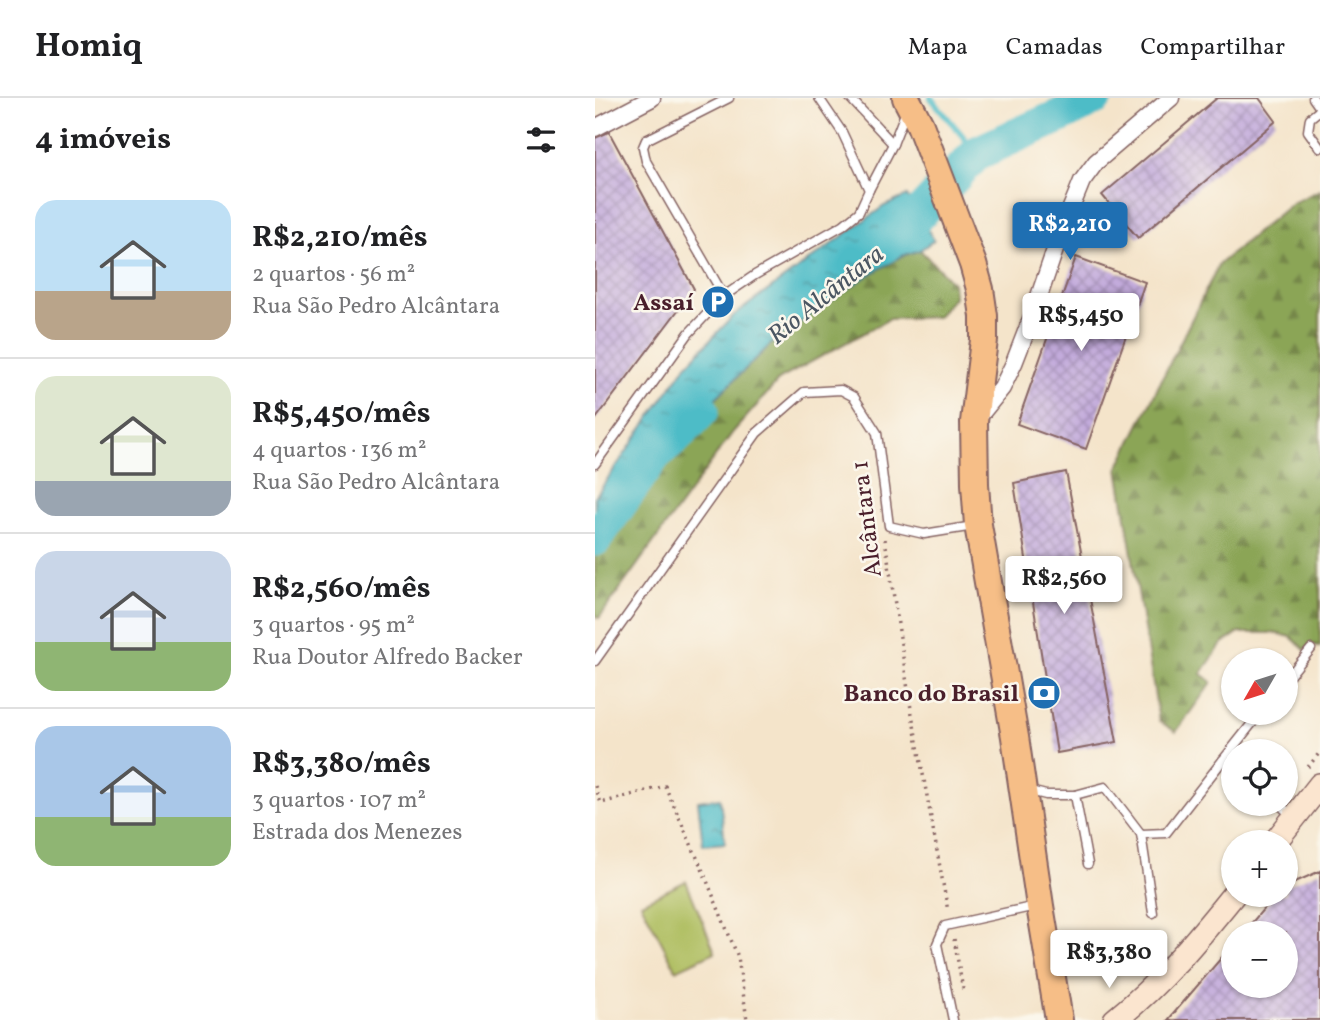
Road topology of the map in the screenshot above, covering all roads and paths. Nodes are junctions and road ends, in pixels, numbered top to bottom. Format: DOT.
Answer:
graph roads {
  1 [pos="652,98"];
  2 [pos="729,98"];
  3 [pos="819,98"];
  4 [pos="850,98"];
  5 [pos="1171,98"];
  6 [pos="1313,98"];
  7 [pos="912,106"];
  8 [pos="1320,109"];
  9 [pos="595,128"];
  10 [pos="893,144"];
  11 [pos="1320,148"];
  12 [pos="869,190"];
  13 [pos="724,296"];
  14 [pos="974,422"];
  15 [pos="595,464"];
  16 [pos="978,525"];
  17 [pos="884,532"];
  18 [pos="1311,649"];
  19 [pos="595,662"];
  20 [pos="1299,664"];
  21 [pos="1251,725"];
  22 [pos="1240,739"];
  23 [pos="1221,763"];
  24 [pos="1320,785"];
  25 [pos="595,786"];
  26 [pos="1023,790"];
  27 [pos="1075,795"];
  28 [pos="1298,801"];
  29 [pos="1141,834"];
  30 [pos="1088,864"];
  31 [pos="1040,905"];
  32 [pos="1223,907"];
  33 [pos="1153,913"];
  34 [pos="951,925"];
  35 [pos="964,999"];
  36 [pos="1141,999"];
  37 [pos="747,1020"];
  38 [pos="953,1020"];
  39 [pos="1059,1020"];
  40 [pos="1096,1020"];
  41 [pos="1115,1020"];
  1 -- 9 [label="street"];
  2 -- 13 [label="lane"];
  3 -- 12 [label="lane"];
  4 -- 10 [label="lane"];
  5 -- 14 [label="street"];
  6 -- 8 [label="lane"];
  7 -- 10 [label="lane"];
  7 -- 14 [label="main road"];
  8 -- 11 [label="lane"];
  10 -- 12 [label="lane"];
  12 -- 13 [label="lane"];
  13 -- 15 [label="lane"];
  14 -- 16 [label="main road"];
  16 -- 19 [label="lane"];
  16 -- 26 [label="main road"];
  17 -- 34 [label="path, Alcântara 1"];
  18 -- 20 [label="lane"];
  21 -- 22 [label="lane"];
  23 -- 29 [label="lane"];
  24 -- 28 [label="main road"];
  25 -- 37 [label="path"];
  26 -- 27 [label="lane"];
  26 -- 31 [label="main road"];
  27 -- 29 [label="lane"];
  27 -- 30 [label="lane"];
  29 -- 33 [label="lane"];
  31 -- 34 [label="lane"];
  31 -- 39 [label="main road"];
  32 -- 36 [label="main road"];
  34 -- 35 [label="path, Alcântara 1"];
  34 -- 38 [label="lane"];
  36 -- 40 [label="main road"];
  36 -- 41 [label="main road"];
}
